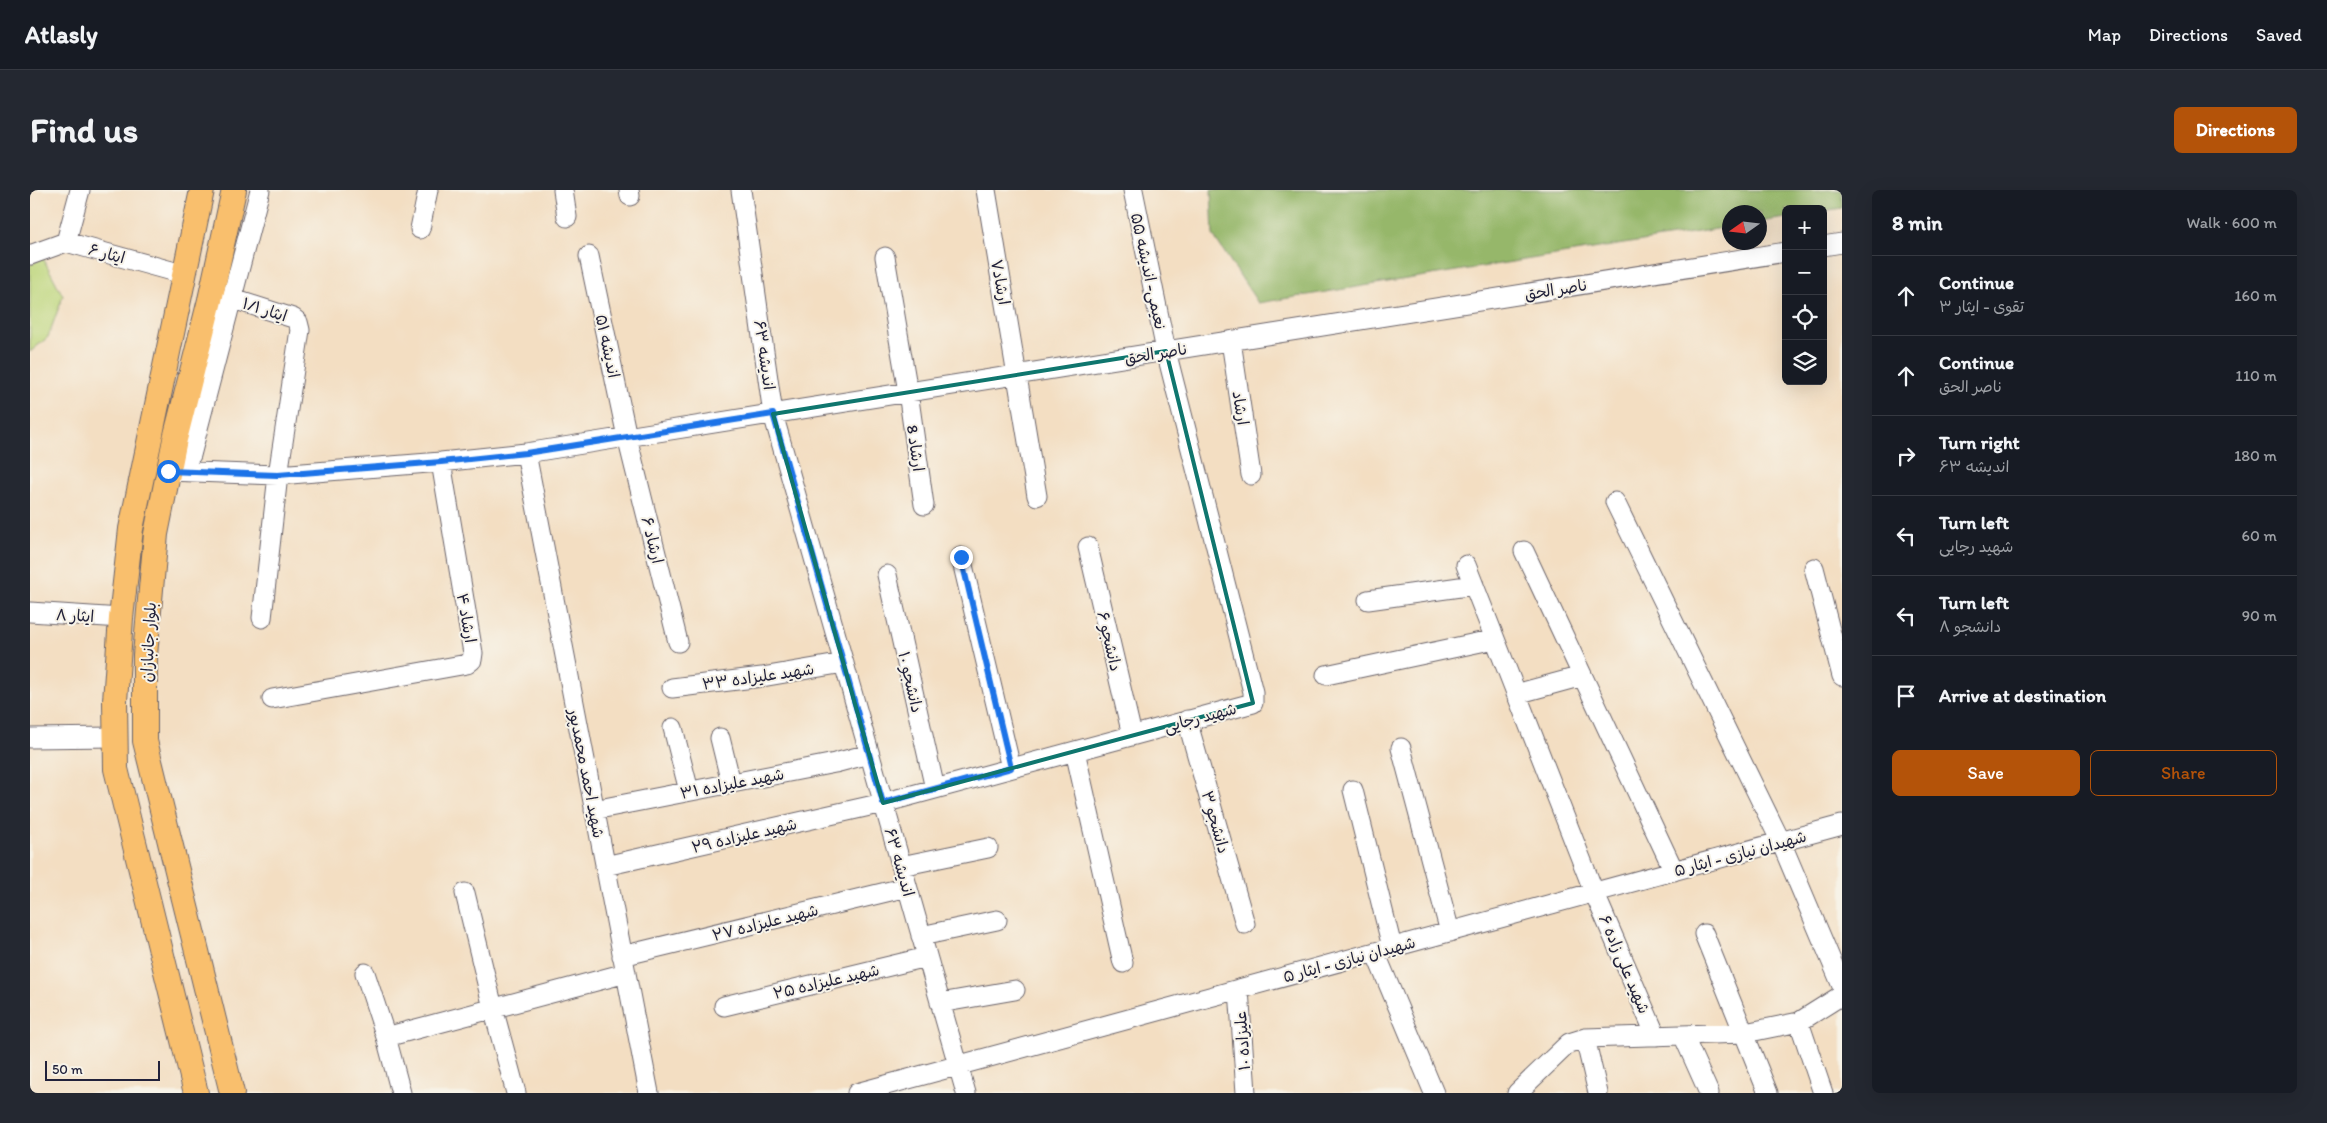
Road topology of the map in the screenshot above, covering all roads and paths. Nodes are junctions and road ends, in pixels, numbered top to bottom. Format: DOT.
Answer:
graph roads {
  1 [pos="80,190"];
  2 [pos="260,190"];
  3 [pos="428,190"];
  4 [pos="563,190"];
  5 [pos="741,190"];
  6 [pos="986,190"];
  7 [pos="1133,190"];
  8 [pos="206,191"];
  9 [pos="232,198"];
  10 [pos="567,218"];
  11 [pos="420,229"];
  12 [pos="66,242"];
  13 [pos="1842,243"];
  14 [pos="1827,245"];
  15 [pos="1782,253"];
  16 [pos="30,255"];
  17 [pos="589,256"];
  18 [pos="885,257"];
  19 [pos="186,275"];
  20 [pos="230,298"];
  21 [pos="1231,341"];
  22 [pos="1166,351"];
  23 [pos="1017,375"];
  24 [pos="908,392"];
  25 [pos="773,414"];
  26 [pos="627,437"];
  27 [pos="526,453"];
  28 [pos="441,462"];
  29 [pos="168,471"];
  30 [pos="278,475"];
  31 [pos="1251,475"];
  32 [pos="1037,496"];
  33 [pos="1615,502"];
  34 [pos="924,504"];
  35 [pos="1088,547"];
  36 [pos="1524,551"];
  37 [pos="961,557"];
  38 [pos="1466,565"];
  39 [pos="1814,568"];
  40 [pos="887,575"];
  41 [pos="1474,585"];
  42 [pos="1368,600"];
  43 [pos="30,612"];
  44 [pos="121,618"];
  45 [pos="262,618"];
  46 [pos="1495,639"];
  47 [pos="678,642"];
  48 [pos="844,662"];
  49 [pos="1326,676"];
  50 [pos="1582,676"];
  51 [pos="1842,676"];
  52 [pos="672,688"];
  53 [pos="1516,694"];
  54 [pos="272,698"];
  55 [pos="1187,720"];
  56 [pos="673,728"];
  57 [pos="1132,735"];
  58 [pos="115,737"];
  59 [pos="30,738"];
  60 [pos="720,738"];
  61 [pos="1401,748"];
  62 [pos="1075,751"];
  63 [pos="869,754"];
  64 [pos="1011,768"];
  65 [pos="731,783"];
  66 [pos="935,789"];
  67 [pos="1353,790"];
  68 [pos="688,791"];
  69 [pos="883,803"];
  70 [pos="594,810"];
  71 [pos="1842,825"];
  72 [pos="1781,842"];
  73 [pos="988,848"];
  74 [pos="605,866"];
  75 [pos="901,866"];
  76 [pos="1674,871"];
  77 [pos="907,887"];
  78 [pos="1594,892"];
  79 [pos="465,893"];
  80 [pos="998,920"];
  81 [pos="1245,924"];
  82 [pos="1450,932"];
  83 [pos="1704,934"];
  84 [pos="921,936"];
  85 [pos="1384,950"];
  86 [pos="927,957"];
  87 [pos="1123,963"];
  88 [pos="624,965"];
  89 [pos="365,973"];
  90 [pos="1842,986"];
  91 [pos="1239,989"];
  92 [pos="1015,990"];
  93 [pos="1842,995"];
  94 [pos="940,1003"];
  95 [pos="724,1006"];
  96 [pos="493,1008"];
  97 [pos="1799,1022"];
  98 [pos="1745,1033"];
  99 [pos="1683,1035"];
  100 [pos="1656,1036"];
  101 [pos="386,1037"];
  102 [pos="1585,1038"];
  103 [pos="958,1066"];
  104 [pos="196,1093"];
  105 [pos="232,1093"];
  106 [pos="401,1093"];
  107 [pos="516,1093"];
  108 [pos="649,1093"];
  109 [pos="857,1093"];
  110 [pos="966,1093"];
  111 [pos="1246,1093"];
  112 [pos="1434,1093"];
  113 [pos="1517,1093"];
  114 [pos="1598,1093"];
  115 [pos="1708,1093"];
  116 [pos="1768,1093"];
  117 [pos="1823,1093"];
  1 -- 12 [label="street"];
  2 -- 20 [label="street"];
  3 -- 11 [label="street"];
  4 -- 10 [label="street"];
  5 -- 25 [label="street, اندیشه ۶۳"];
  6 -- 23 [label="street, ارشاد۷"];
  7 -- 22 [label="street, نعیمی- اندیشه ۵۵"];
  8 -- 9 [label="main road"];
  8 -- 19 [label="main road, بلوار جانبازان"];
  9 -- 29 [label="main road, بلوار جانبازان"];
  12 -- 16 [label="street, ایثار ۶"];
  12 -- 19 [label="street, ایثار ۶"];
  13 -- 14 [label="street"];
  15 -- 21 [label="street, ناصر الحق"];
  17 -- 26 [label="street, اندیشه ۵۱"];
  18 -- 24 [label="street, ارشاد 8"];
  19 -- 44 [label="main road, بلوار جانبازان"];
  20 -- 29 [label="street"];
  20 -- 30 [label="street, ایثار ۱/۱"];
  21 -- 22 [label="street, ناصر الحق"];
  21 -- 31 [label="street, ارشاد"];
  22 -- 23 [label="street, ناصر الحق"];
  22 -- 55 [label="street, شهید رجایی"];
  23 -- 24 [label="street, ناصر الحق"];
  23 -- 32 [label="street, ارشاد۷"];
  24 -- 25 [label="street, ناصر الحق"];
  24 -- 34 [label="street, ارشاد 8"];
  25 -- 26 [label="street, ناصر الحق"];
  25 -- 48 [label="street, اندیشه ۶۳"];
  26 -- 27 [label="street, ناصر الحق"];
  26 -- 47 [label="street, ارشاد ۶"];
  27 -- 28 [label="street, ناصر الحق"];
  27 -- 70 [label="street, شهید احمد محمدپور"];
  28 -- 30 [label="street, ناصر الحق"];
  28 -- 54 [label="street, ارشاد ۴"];
  29 -- 30 [label="street, ناصر الحق"];
  29 -- 105 [label="main road, بلوار جانبازان"];
  30 -- 45 [label="street"];
  33 -- 72 [label="street"];
  35 -- 57 [label="street, دانشجو ۶"];
  36 -- 50 [label="street"];
  37 -- 64 [label="street"];
  38 -- 41 [label="street, شهید علی زاده ۶"];
  39 -- 51 [label="street"];
  40 -- 66 [label="street, دانشجو ۱۰"];
  41 -- 42 [label="street"];
  41 -- 46 [label="street, شهید علی زاده ۶"];
  43 -- 44 [label="street, ایثار ۸"];
  44 -- 58 [label="main road, بلوار جانبازان"];
  46 -- 49 [label="street"];
  46 -- 53 [label="street, شهید علی زاده ۶"];
  48 -- 52 [label="street, شهید علیزاده ۳۳"];
  48 -- 63 [label="street, اندیشه ۶۳"];
  50 -- 53 [label="street"];
  50 -- 76 [label="street"];
  53 -- 78 [label="street, شهید علی زاده ۶"];
  55 -- 57 [label="street, شهید رجایی"];
  55 -- 81 [label="street, دانشجو ۳"];
  56 -- 68 [label="street"];
  57 -- 62 [label="street, شهید رجایی"];
  58 -- 59 [label="street"];
  58 -- 104 [label="main road, بلوار جانبازان"];
  60 -- 65 [label="street"];
  61 -- 82 [label="street"];
  62 -- 64 [label="street, شهید رجایی"];
  62 -- 87 [label="street"];
  63 -- 65 [label="street, شهید علیزاده ۳۱"];
  63 -- 69 [label="street, اندیشه ۶۳"];
  64 -- 66 [label="street, شهید رجایی"];
  65 -- 68 [label="street, شهید علیزاده ۳۱"];
  66 -- 69 [label="street, شهید رجایی"];
  67 -- 85 [label="street"];
  68 -- 70 [label="street, شهید علیزاده ۳۱"];
  69 -- 74 [label="street, شهید علیزاده ۲۹"];
  69 -- 75 [label="street, اندیشه ۶۳"];
  70 -- 74 [label="street, شهید احمد محمدپور"];
  71 -- 72 [label="street, شهیدان نیازی - ایثار ۵"];
  72 -- 76 [label="street, شهیدان نیازی - ایثار ۵"];
  72 -- 90 [label="street"];
  73 -- 75 [label="street"];
  74 -- 88 [label="street, شهید احمد محمدپور"];
  75 -- 77 [label="street, اندیشه ۶۳"];
  76 -- 78 [label="street, شهیدان نیازی - ایثار ۵"];
  77 -- 84 [label="street, اندیشه ۶۳"];
  77 -- 88 [label="street, شهید علیزاده ۲۷"];
  78 -- 82 [label="street, شهیدان نیازی - ایثار ۵"];
  78 -- 100 [label="street, شهید علی زاده ۶"];
  79 -- 96 [label="street"];
  80 -- 84 [label="street"];
  82 -- 85 [label="street, شهیدان نیازی - ایثار ۵"];
  83 -- 98 [label="street"];
  84 -- 86 [label="street, اندیشه ۶۳"];
  85 -- 91 [label="street, شهیدان نیازی - ایثار ۵"];
  85 -- 112 [label="street"];
  86 -- 94 [label="street, اندیشه ۶۳"];
  86 -- 95 [label="street, شهید علیزاده ۲۵"];
  88 -- 96 [label="street, شهید علیزاده ۲۷"];
  88 -- 108 [label="street, شهید احمد محمدپور"];
  89 -- 101 [label="street"];
  91 -- 103 [label="street, شهیدان نیازی - ایثار ۵"];
  91 -- 111 [label="street, علیزاده ۱۰"];
  92 -- 94 [label="street"];
  93 -- 97 [label="street"];
  94 -- 103 [label="street, اندیشه ۶۳"];
  96 -- 101 [label="street, شهید علیزاده ۲۷"];
  96 -- 107 [label="street"];
  97 -- 98 [label="street"];
  97 -- 117 [label="street"];
  98 -- 99 [label="street"];
  98 -- 116 [label="street"];
  99 -- 100 [label="street"];
  99 -- 115 [label="street"];
  100 -- 102 [label="street"];
  101 -- 106 [label="street"];
  102 -- 113 [label="street"];
  102 -- 114 [label="street"];
  103 -- 109 [label="street, شهیدان نیازی - ایثار ۵"];
  103 -- 110 [label="street, اندیشه ۶۳"];
}
